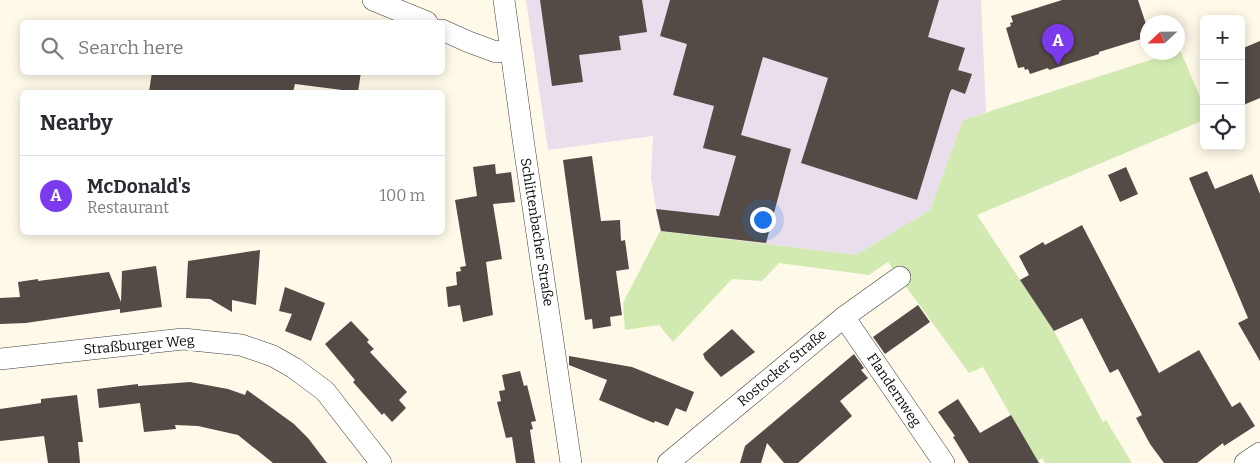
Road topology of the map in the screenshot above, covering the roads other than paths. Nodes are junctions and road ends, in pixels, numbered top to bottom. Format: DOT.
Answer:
graph roads {
  1 [pos="373,0"];
  2 [pos="504,0"];
  3 [pos="422,20"];
  4 [pos="445,31"];
  5 [pos="511,50"];
  6 [pos="900,278"];
  7 [pos="844,317"];
  8 [pos="0,359"];
  9 [pos="1260,453"];
  10 [pos="381,463"];
  11 [pos="571,463"];
  12 [pos="668,463"];
  13 [pos="944,463"];
  14 [pos="1246,463"];
  1 -- 3 [label="street"];
  2 -- 5 [label="street, Schlittenbacher Straße"];
  4 -- 5 [label="street"];
  5 -- 11 [label="street, Schlittenbacher Straße"];
  6 -- 7 [label="street, Rostocker Straße"];
  7 -- 12 [label="street, Rostocker Straße"];
  7 -- 13 [label="street, Flandernweg"];
  8 -- 10 [label="street, Straßburger Weg"];
  9 -- 14 [label="street"];
}
